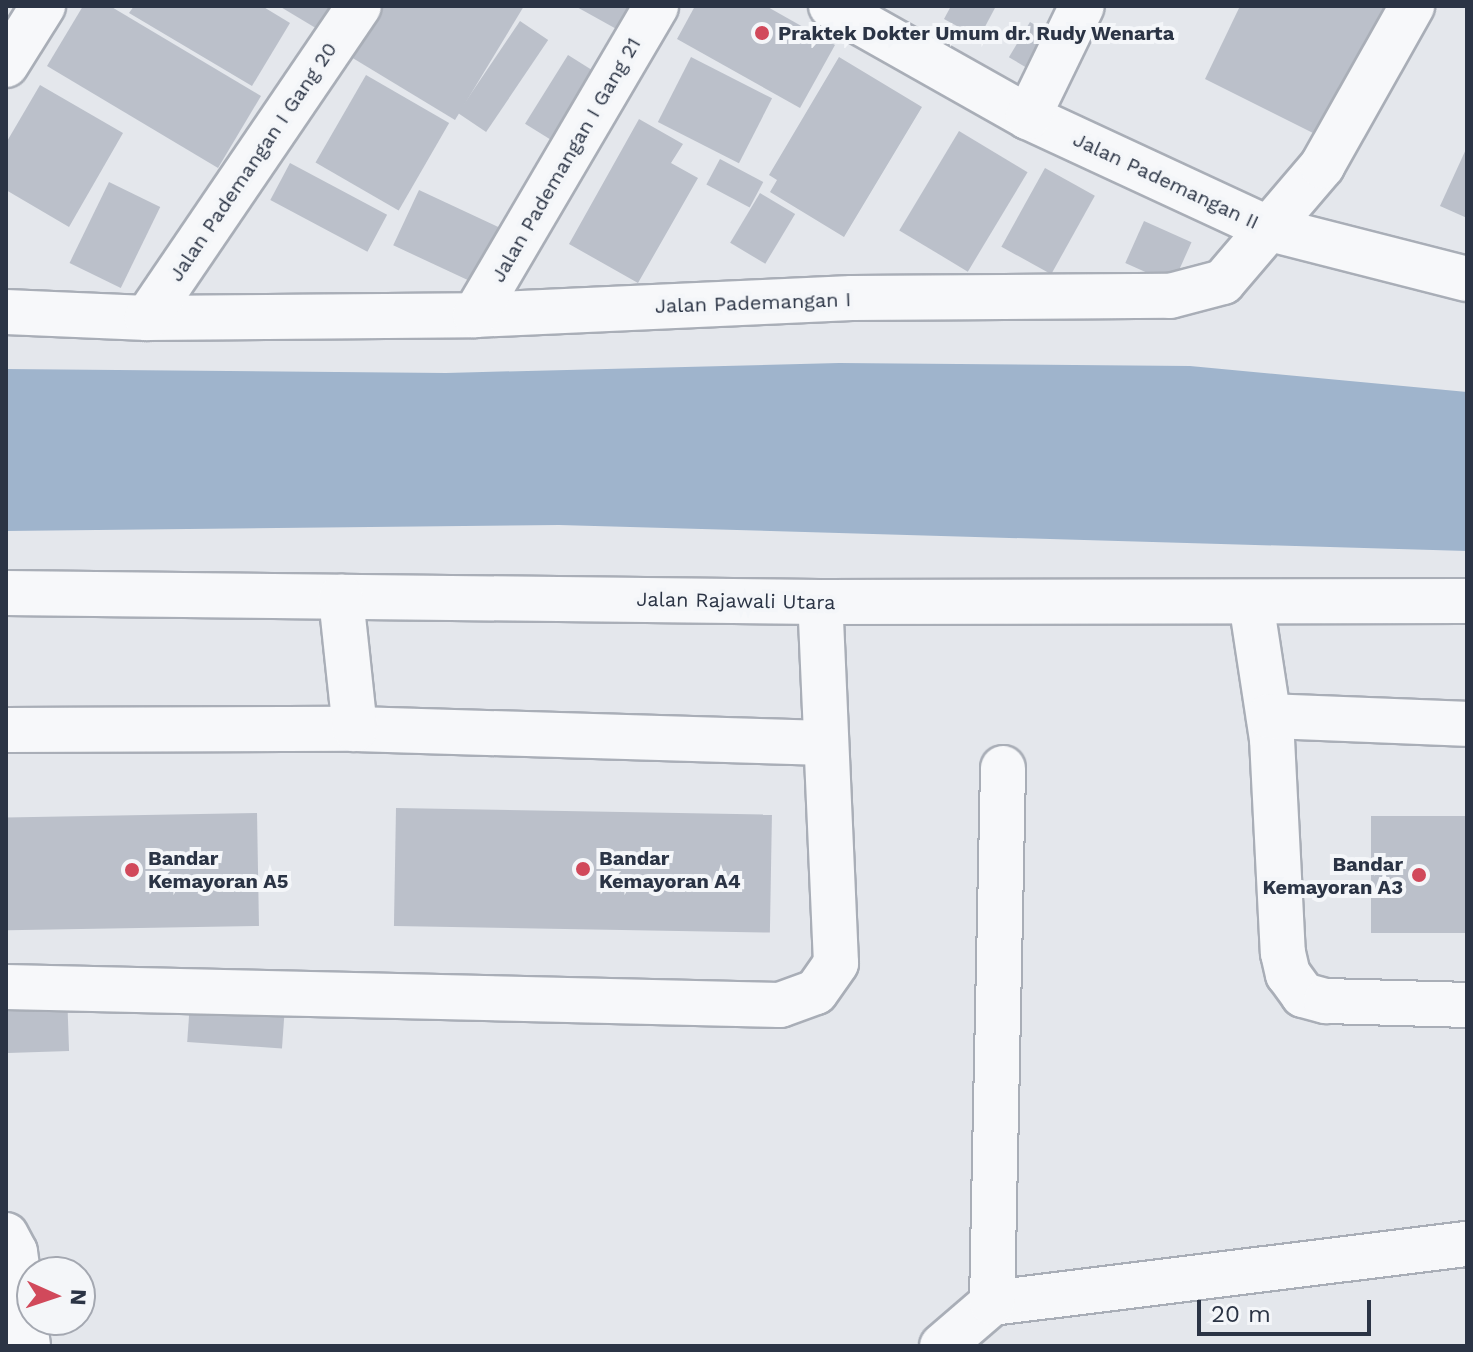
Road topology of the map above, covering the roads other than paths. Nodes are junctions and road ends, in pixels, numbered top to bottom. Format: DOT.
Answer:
graph roads {
  1 [pos="43,6"];
  2 [pos="359,6"];
  3 [pos="656,6"];
  4 [pos="831,6"];
  5 [pos="1082,6"];
  6 [pos="1412,6"];
  7 [pos="6,65"];
  8 [pos="1028,117"];
  9 [pos="1294,236"];
  10 [pos="1467,279"];
  11 [pos="6,312"];
  12 [pos="475,315"];
  13 [pos="147,318"];
  14 [pos="6,593"];
  15 [pos="341,597"];
  16 [pos="1467,601"];
  17 [pos="820,602"];
  18 [pos="1251,602"];
  19 [pos="1269,716"];
  20 [pos="1467,724"];
  21 [pos="355,729"];
  22 [pos="6,730"];
  23 [pos="826,743"];
  24 [pos="1003,768"];
  25 [pos="6,987"];
  26 [pos="1467,1005"];
  27 [pos="6,1235"];
  28 [pos="1467,1244"];
  29 [pos="992,1303"];
  30 [pos="28,1346"];
  31 [pos="942,1346"];
  1 -- 7 [label="street"];
  2 -- 13 [label="street, Jalan Pademangan I Gang 20"];
  3 -- 12 [label="street, Jalan Pademangan I Gang 21"];
  4 -- 8 [label="street, Jalan Pademangan II"];
  5 -- 8 [label="street"];
  6 -- 9 [label="street, Jalan Pademangan II"];
  8 -- 9 [label="street, Jalan Pademangan II"];
  9 -- 10 [label="street"];
  9 -- 12 [label="street, Jalan Pademangan I"];
  11 -- 13 [label="street, Jalan Pademangan I"];
  12 -- 13 [label="street, Jalan Pademangan I"];
  14 -- 15 [label="street, Jalan Rajawali Utara"];
  15 -- 17 [label="street, Jalan Rajawali Utara"];
  15 -- 21 [label="street"];
  16 -- 18 [label="street, Jalan Rajawali Utara"];
  17 -- 18 [label="street, Jalan Rajawali Utara"];
  17 -- 23 [label="street"];
  18 -- 19 [label="street"];
  19 -- 20 [label="street"];
  19 -- 26 [label="street"];
  21 -- 22 [label="street"];
  21 -- 23 [label="street"];
  23 -- 25 [label="street"];
  24 -- 29 [label="street"];
  27 -- 30 [label="street"];
  28 -- 29 [label="street"];
  29 -- 31 [label="street"];
}
